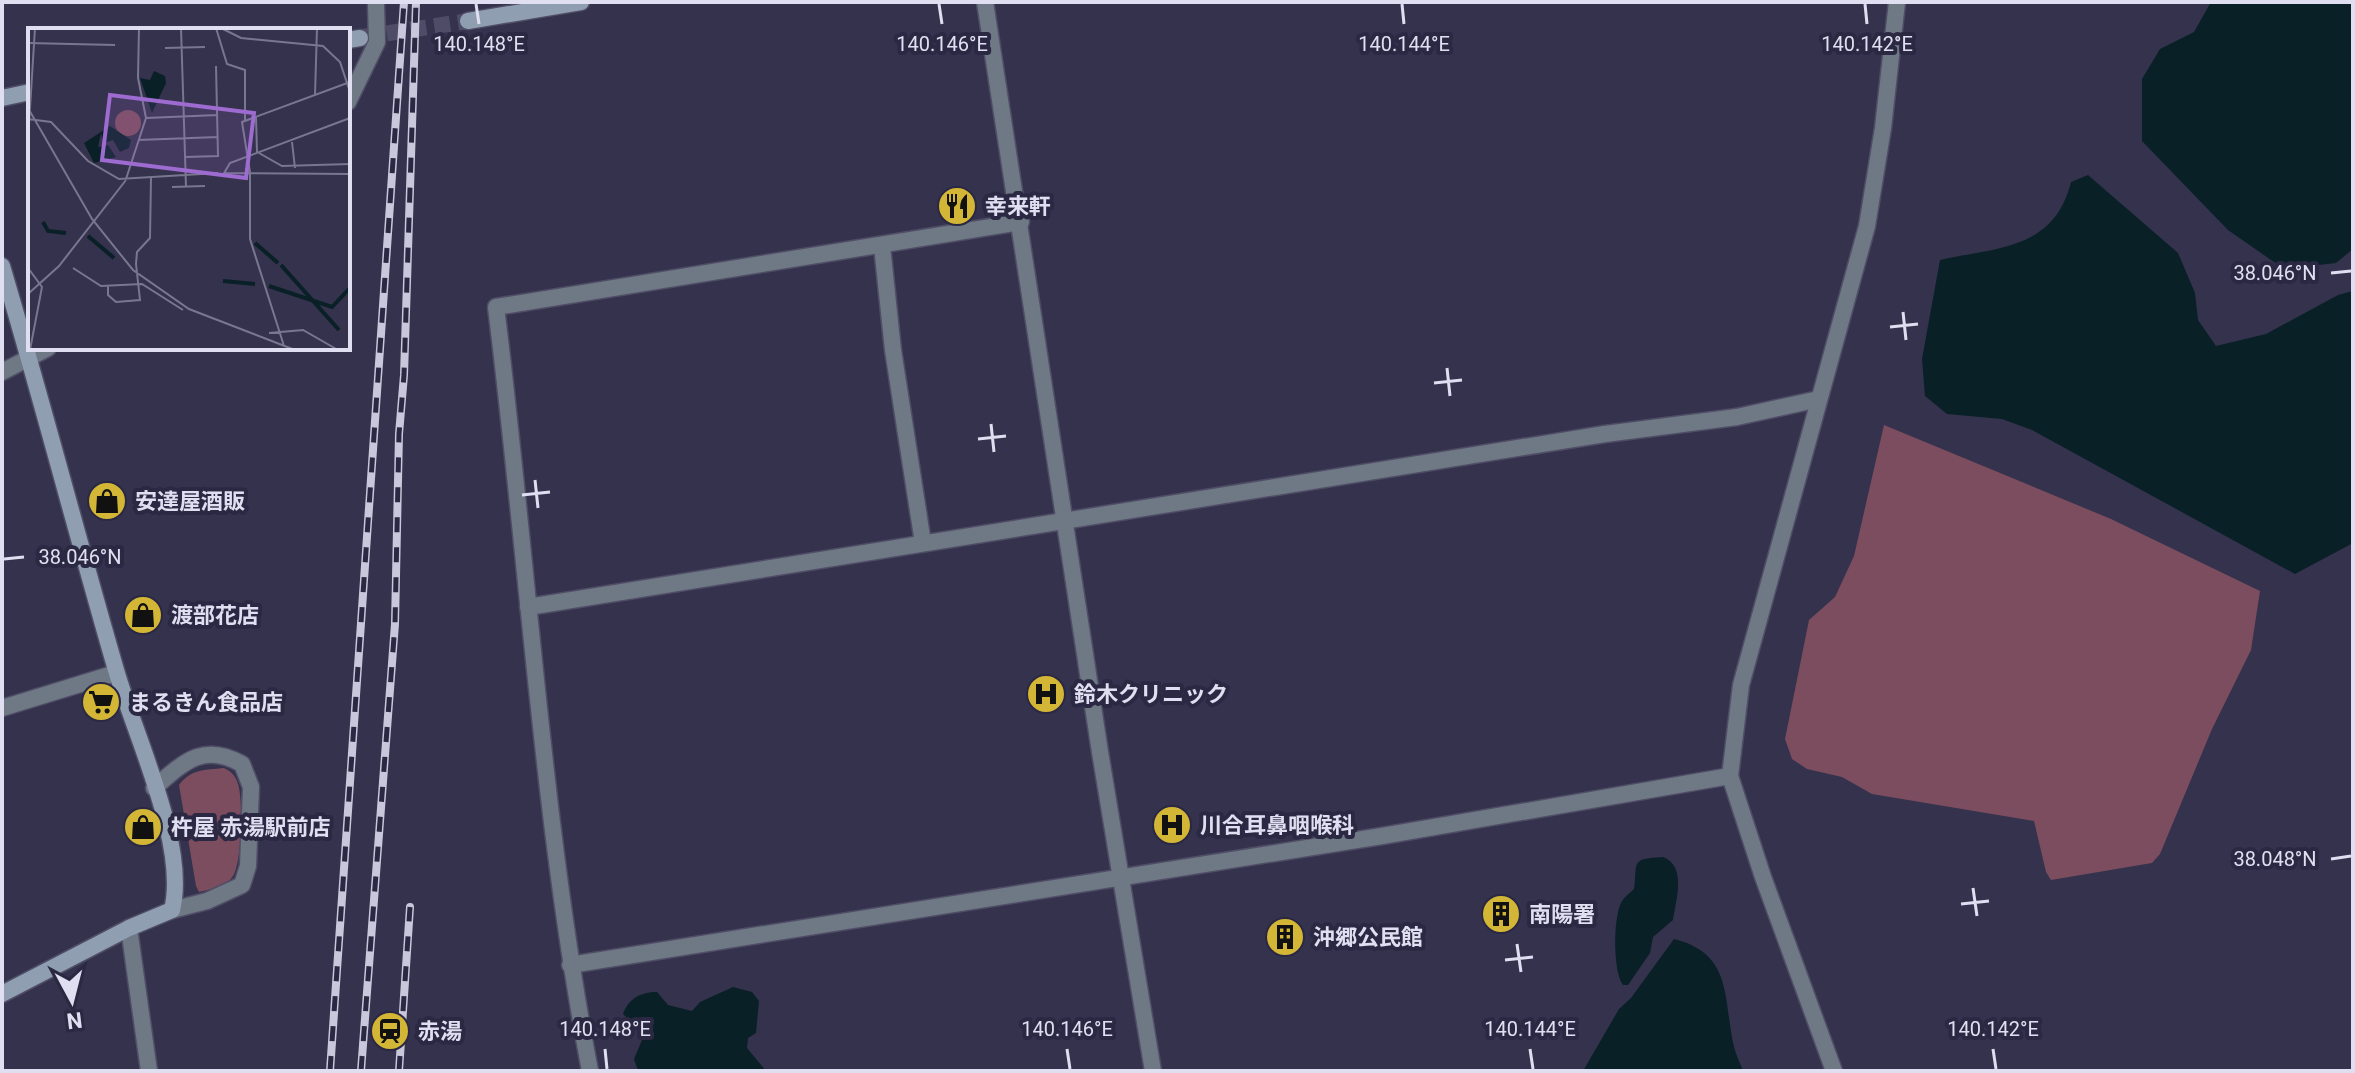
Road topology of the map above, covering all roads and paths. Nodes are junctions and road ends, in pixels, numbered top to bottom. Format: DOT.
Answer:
graph roads {
  1 [pos="581,2"];
  2 [pos="985,2"];
  3 [pos="1897,2"];
  4 [pos="376,5"];
  5 [pos="468,21"];
  6 [pos="28,92"];
  7 [pos="2,98"];
  8 [pos="350,98"];
  9 [pos="1021,222"];
  10 [pos="882,246"];
  11 [pos="2,266"];
  12 [pos="44,350"];
  13 [pos="30,358"];
  14 [pos="2,372"];
  15 [pos="1819,399"];
  16 [pos="1065,522"];
  17 [pos="923,543"];
  18 [pos="528,607"];
  19 [pos="116,673"];
  20 [pos="2,708"];
  21 [pos="1730,776"];
  22 [pos="154,788"];
  23 [pos="1121,878"];
  24 [pos="172,910"];
  25 [pos="129,928"];
  26 [pos="570,965"];
  27 [pos="2,994"];
  28 [pos="149,1071"];
  29 [pos="590,1071"];
  30 [pos="1153,1071"];
  31 [pos="1834,1071"];
  1 -- 5 [label="main road"];
  2 -- 9 [label="street"];
  3 -- 15 [label="street"];
  4 -- 8 [label="street"];
  6 -- 7 [label="main road"];
  9 -- 10 [label="street"];
  9 -- 16 [label="street"];
  10 -- 17 [label="street"];
  10 -- 18 [label="street"];
  11 -- 13 [label="main road"];
  12 -- 13 [label="street"];
  13 -- 14 [label="street"];
  13 -- 19 [label="main road"];
  15 -- 16 [label="street"];
  15 -- 21 [label="street"];
  16 -- 17 [label="street"];
  16 -- 23 [label="street"];
  17 -- 18 [label="street"];
  18 -- 26 [label="street"];
  19 -- 20 [label="street"];
  19 -- 22 [label="main road"];
  21 -- 23 [label="street"];
  21 -- 31 [label="street"];
  22 -- 24 [label="main road"];
  22 -- 24 [label="street"];
  23 -- 26 [label="street"];
  23 -- 30 [label="street"];
  24 -- 25 [label="main road"];
  25 -- 27 [label="main road"];
  25 -- 28 [label="street"];
  26 -- 29 [label="street"];
}
